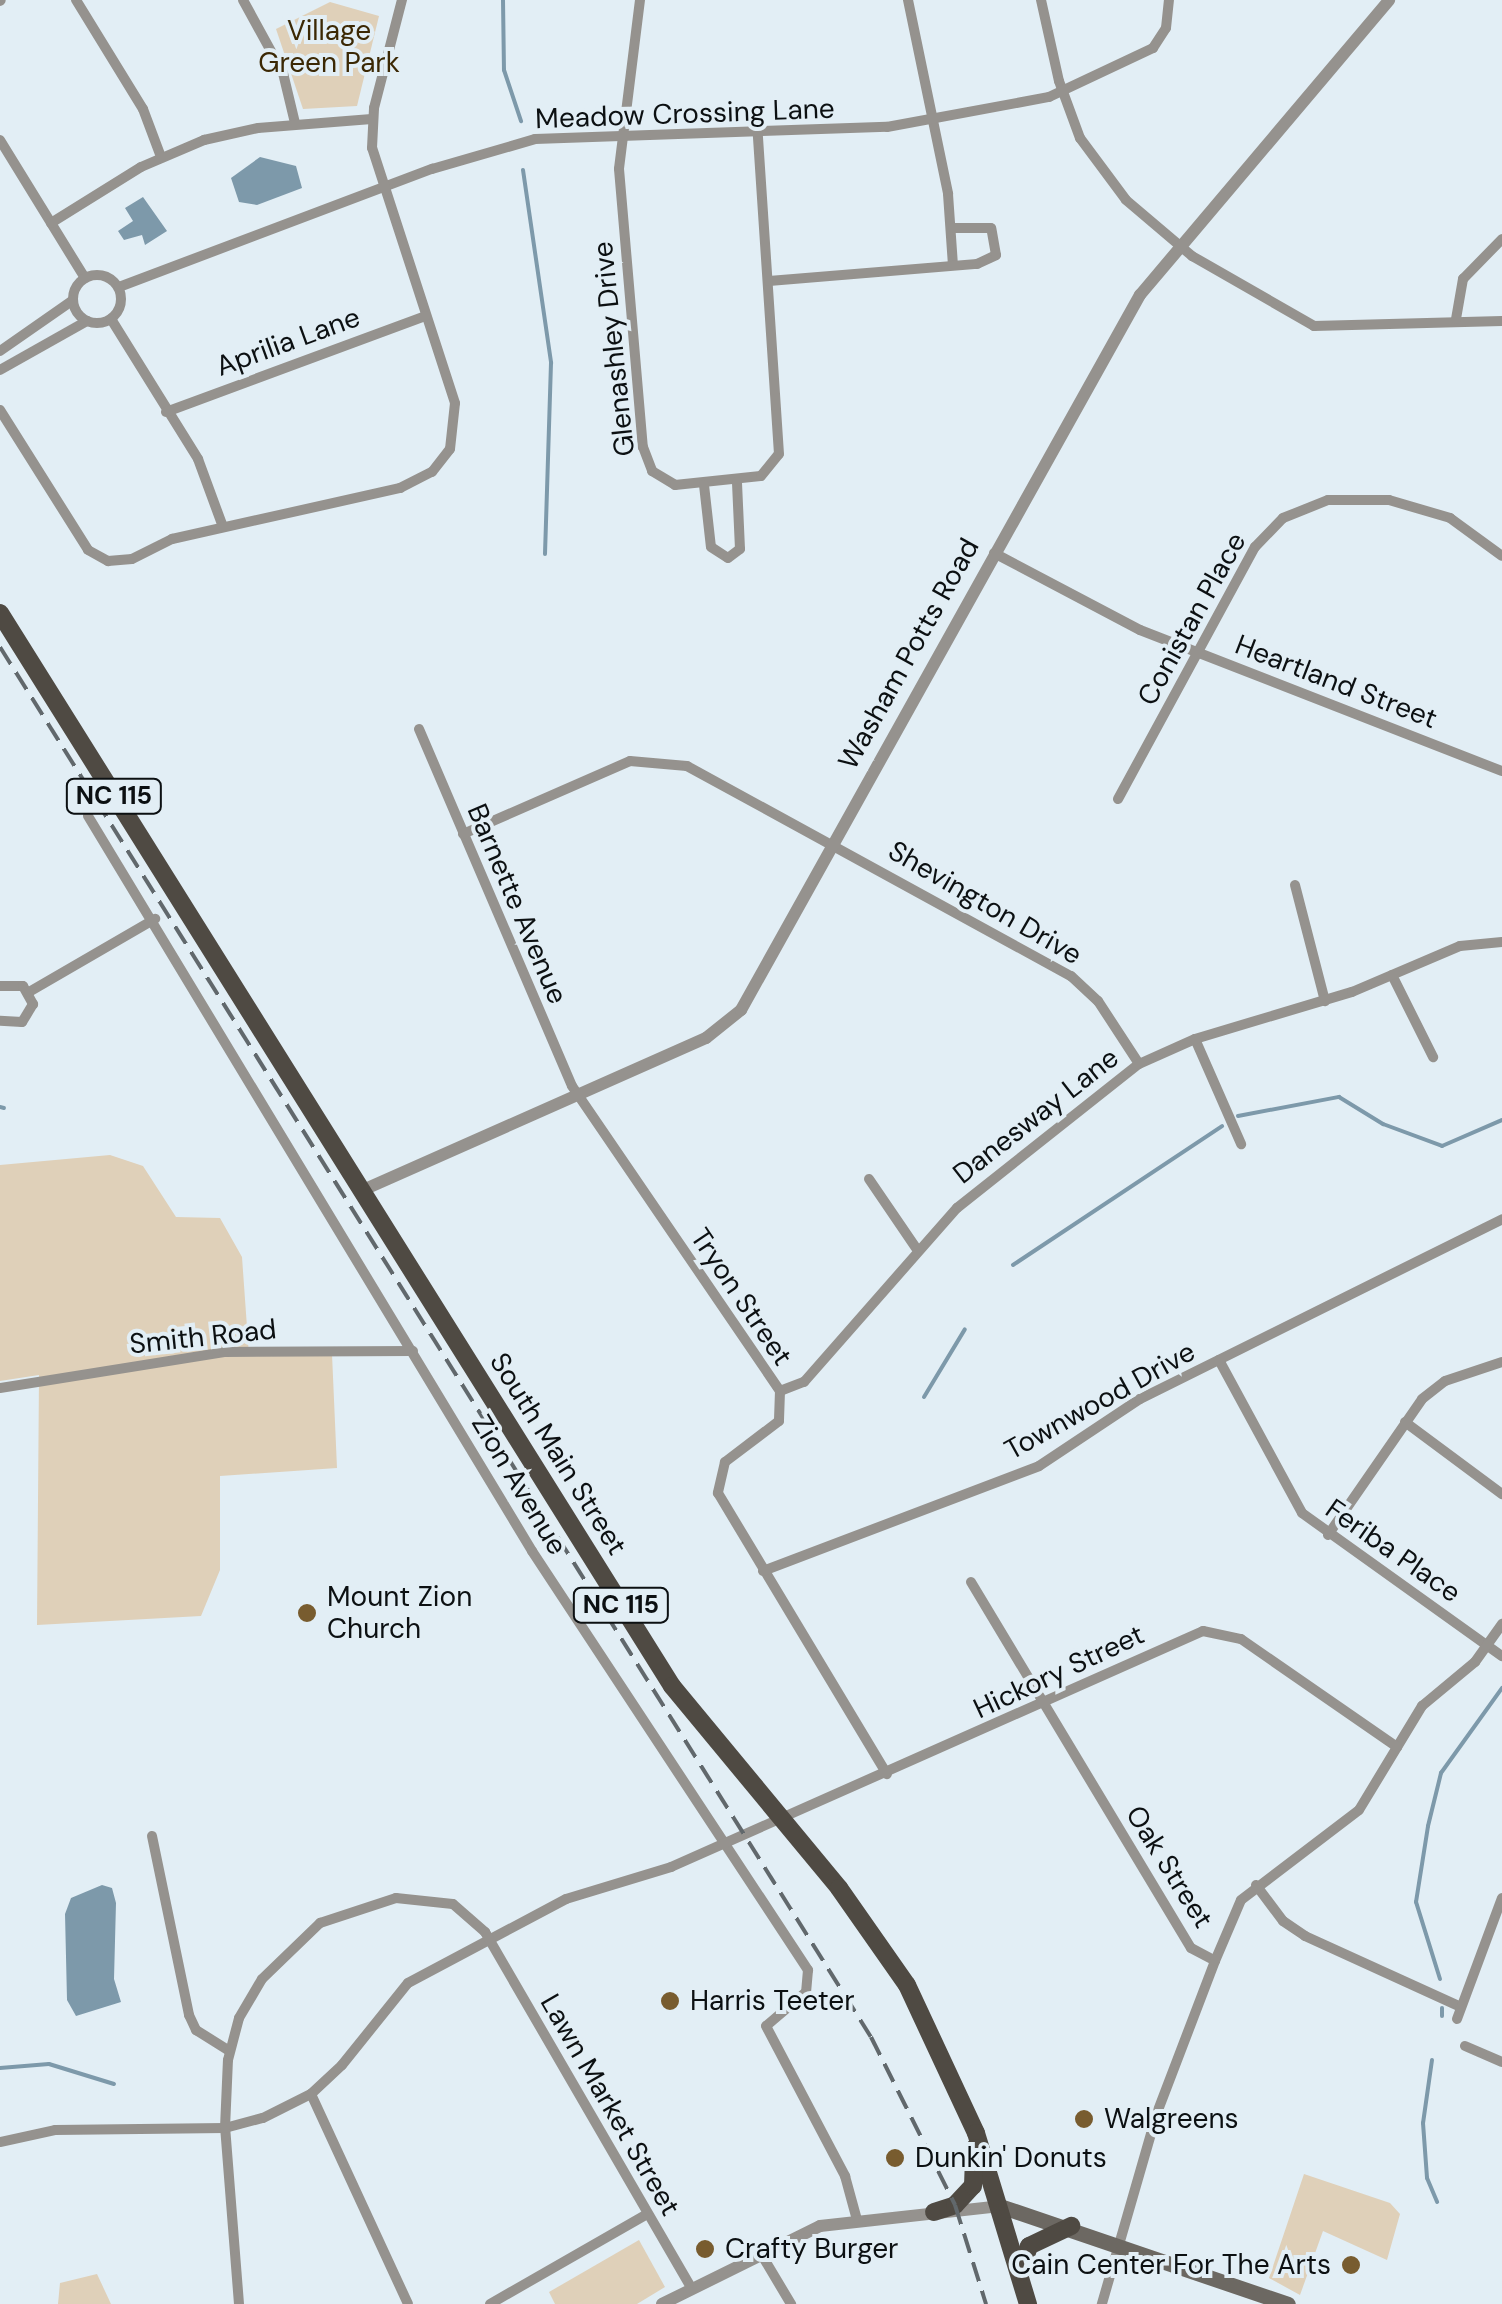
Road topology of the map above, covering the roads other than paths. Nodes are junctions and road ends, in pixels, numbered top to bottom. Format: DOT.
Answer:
graph roads {
  1 [pos="76,0"];
  2 [pos="243,0"];
  3 [pos="402,0"];
  4 [pos="640,0"];
  5 [pos="908,0"];
  6 [pos="1041,0"];
  7 [pos="1170,0"];
  8 [pos="1390,0"];
  9 [pos="1063,93"];
  10 [pos="372,119"];
  11 [pos="934,121"];
  12 [pos="295,123"];
  13 [pos="619,135"];
  14 [pos="758,135"];
  15 [pos="0,140"];
  16 [pos="161,157"];
  17 [pos="382,188"];
  18 [pos="52,223"];
  19 [pos="952,228"];
  20 [pos="1502,239"];
  21 [pos="1177,244"];
  22 [pos="953,266"];
  23 [pos="86,278"];
  24 [pos="770,281"];
  25 [pos="118,287"];
  26 [pos="73,300"];
  27 [pos="426,316"];
  28 [pos="110,319"];
  29 [pos="1456,320"];
  30 [pos="1502,320"];
  31 [pos="87,321"];
  32 [pos="0,351"];
  33 [pos="0,370"];
  34 [pos="0,410"];
  35 [pos="166,412"];
  36 [pos="737,482"];
  37 [pos="704,484"];
  38 [pos="223,527"];
  39 [pos="994,553"];
  40 [pos="1502,556"];
  41 [pos="0,613"];
  42 [pos="1198,652"];
  43 [pos="419,729"];
  44 [pos="1502,771"];
  45 [pos="1118,799"];
  46 [pos="88,816"];
  47 [pos="463,834"];
  48 [pos="832,842"];
  49 [pos="1296,885"];
  50 [pos="155,919"];
  51 [pos="1502,942"];
  52 [pos="1392,975"];
  53 [pos="0,986"];
  54 [pos="29,992"];
  55 [pos="1325,1002"];
  56 [pos="0,1020"];
  57 [pos="1195,1038"];
  58 [pos="1433,1057"];
  59 [pos="1139,1064"];
  60 [pos="578,1094"];
  61 [pos="1241,1144"];
  62 [pos="869,1179"];
  63 [pos="363,1190"];
  64 [pos="1502,1219"];
  65 [pos="916,1248"];
  66 [pos="413,1351"];
  67 [pos="1219,1360"];
  68 [pos="1502,1362"];
  69 [pos="0,1388"];
  70 [pos="780,1391"];
  71 [pos="1405,1422"];
  72 [pos="1502,1494"];
  73 [pos="1328,1535"];
  74 [pos="763,1570"];
  75 [pos="970,1582"];
  76 [pos="1502,1624"];
  77 [pos="1488,1646"];
  78 [pos="1502,1656"];
  79 [pos="1043,1706"];
  80 [pos="1398,1747"];
  81 [pos="886,1774"];
  82 [pos="780,1819"];
  83 [pos="152,1836"];
  84 [pos="721,1843"];
  85 [pos="1256,1885"];
  86 [pos="1502,1898"];
  87 [pos="492,1944"];
  88 [pos="1215,1961"];
  89 [pos="1462,2007"];
  90 [pos="1457,2019"];
  91 [pos="1466,2046"];
  92 [pos="229,2051"];
  93 [pos="1502,2062"];
  94 [pos="310,2094"];
  95 [pos="972,2122"];
  96 [pos="225,2128"];
  97 [pos="0,2142"];
  98 [pos="1000,2206"];
  99 [pos="934,2212"];
  100 [pos="646,2214"];
  101 [pos="857,2220"];
  102 [pos="1072,2226"];
  103 [pos="1123,2244"];
  104 [pos="760,2252"];
  105 [pos="1020,2277"];
  106 [pos="691,2288"];
  107 [pos="1252,2298"];
  108 [pos="239,2304"];
  109 [pos="408,2304"];
  110 [pos="490,2304"];
  111 [pos="662,2304"];
  112 [pos="791,2304"];
  113 [pos="1028,2304"];
  114 [pos="1102,2304"];
  115 [pos="1288,2304"];
  1 -- 16 [label="street"];
  2 -- 12 [label="street"];
  3 -- 10 [label="street"];
  4 -- 13 [label="street, Glenashley Drive"];
  5 -- 11 [label="street"];
  6 -- 9 [label="street"];
  7 -- 9 [label="street, Meadow Crossing Lane"];
  8 -- 21 [label="street, Washam Potts Road"];
  9 -- 11 [label="street, Meadow Crossing Lane"];
  9 -- 21 [label="street"];
  10 -- 12 [label="street"];
  10 -- 17 [label="street"];
  11 -- 14 [label="street, Meadow Crossing Lane"];
  11 -- 19 [label="street"];
  12 -- 16 [label="street"];
  13 -- 14 [label="street, Meadow Crossing Lane"];
  13 -- 17 [label="street, Meadow Crossing Lane"];
  13 -- 37 [label="street, Glenashley Drive"];
  14 -- 24 [label="street"];
  15 -- 18 [label="street"];
  16 -- 18 [label="street"];
  17 -- 25 [label="street, Meadow Crossing Lane"];
  17 -- 27 [label="street"];
  18 -- 23 [label="street"];
  19 -- 22 [label="street"];
  19 -- 22 [label="street"];
  20 -- 29 [label="street"];
  21 -- 29 [label="street"];
  21 -- 39 [label="street, Washam Potts Road"];
  22 -- 24 [label="street"];
  23 -- 25 [label="street"];
  23 -- 26 [label="street"];
  24 -- 36 [label="street"];
  25 -- 28 [label="street"];
  26 -- 31 [label="street"];
  26 -- 32 [label="street"];
  27 -- 35 [label="street, Aprilia Lane"];
  27 -- 38 [label="street"];
  28 -- 31 [label="street"];
  28 -- 35 [label="street"];
  29 -- 30 [label="street"];
  31 -- 33 [label="street"];
  34 -- 38 [label="street"];
  35 -- 38 [label="street"];
  36 -- 37 [label="street, Glenashley Drive"];
  36 -- 37 [label="street"];
  39 -- 42 [label="street, Heartland Street"];
  39 -- 48 [label="street, Washam Potts Road"];
  40 -- 42 [label="street, Conistan Place"];
  41 -- 63 [label="main road, South Main Street / NC 115"];
  42 -- 44 [label="street, Heartland Street"];
  42 -- 45 [label="street, Conistan Place"];
  43 -- 47 [label="street, Barnette Avenue"];
  46 -- 50 [label="street, Zion Avenue"];
  47 -- 48 [label="street, Shevington Drive"];
  47 -- 60 [label="street, Barnette Avenue"];
  48 -- 59 [label="street, Shevington Drive"];
  48 -- 60 [label="street, Washam Potts Road"];
  49 -- 55 [label="street"];
  50 -- 54 [label="street"];
  50 -- 66 [label="street, Zion Avenue"];
  51 -- 52 [label="street, Danesway Lane"];
  52 -- 55 [label="street, Danesway Lane"];
  52 -- 58 [label="street"];
  53 -- 54 [label="street"];
  54 -- 56 [label="street"];
  55 -- 57 [label="street, Danesway Lane"];
  57 -- 59 [label="street, Danesway Lane"];
  57 -- 61 [label="street"];
  59 -- 65 [label="street, Danesway Lane"];
  60 -- 63 [label="street, Washam Potts Road"];
  60 -- 70 [label="street, Tryon Street"];
  62 -- 65 [label="street"];
  63 -- 82 [label="main road, South Main Street / NC 115"];
  64 -- 67 [label="street, Townwood Drive"];
  65 -- 70 [label="street, Danesway Lane"];
  66 -- 69 [label="street, Smith Road"];
  66 -- 84 [label="street, Zion Avenue"];
  67 -- 73 [label="street, Feriba Place"];
  67 -- 74 [label="street, Townwood Drive"];
  68 -- 71 [label="street"];
  70 -- 74 [label="street, Tryon Street"];
  71 -- 72 [label="street"];
  71 -- 73 [label="street"];
  73 -- 77 [label="street, Feriba Place"];
  74 -- 81 [label="street, Tryon Street"];
  75 -- 79 [label="street, Oak Street"];
  76 -- 77 [label="street"];
  77 -- 78 [label="street, Feriba Place"];
  77 -- 80 [label="street"];
  79 -- 80 [label="street, Hickory Street"];
  79 -- 81 [label="street, Hickory Street"];
  79 -- 88 [label="street, Oak Street"];
  80 -- 85 [label="street"];
  81 -- 82 [label="street, Hickory Street"];
  82 -- 84 [label="street, Hickory Street"];
  82 -- 95 [label="main road, South Main Street / NC 115"];
  83 -- 92 [label="street"];
  84 -- 87 [label="street, Hickory Street"];
  84 -- 101 [label="street, Zion Avenue"];
  85 -- 88 [label="street"];
  85 -- 89 [label="street"];
  86 -- 89 [label="street"];
  87 -- 92 [label="street, Lawn Market Street"];
  87 -- 94 [label="street, Hickory Street"];
  87 -- 100 [label="street, Lawn Market Street"];
  88 -- 103 [label="street, Oak Street"];
  89 -- 90 [label="street"];
  91 -- 93 [label="street"];
  92 -- 96 [label="street"];
  94 -- 96 [label="street"];
  94 -- 109 [label="street"];
  95 -- 98 [label="main road, South Main Street / NC 115"];
  95 -- 99 [label="main road"];
  96 -- 97 [label="street"];
  96 -- 108 [label="street"];
  98 -- 99 [label="street"];
  98 -- 102 [label="main road"];
  98 -- 105 [label="main road, NC 115"];
  99 -- 101 [label="street"];
  100 -- 106 [label="street, Lawn Market Street"];
  100 -- 110 [label="street"];
  101 -- 104 [label="street"];
  102 -- 103 [label="main road"];
  102 -- 105 [label="main road"];
  103 -- 107 [label="main road"];
  103 -- 114 [label="street, Oak Street"];
  104 -- 106 [label="street"];
  104 -- 112 [label="street"];
  105 -- 113 [label="main road, NC 115"];
  106 -- 111 [label="street"];
  107 -- 115 [label="main road"];
}
